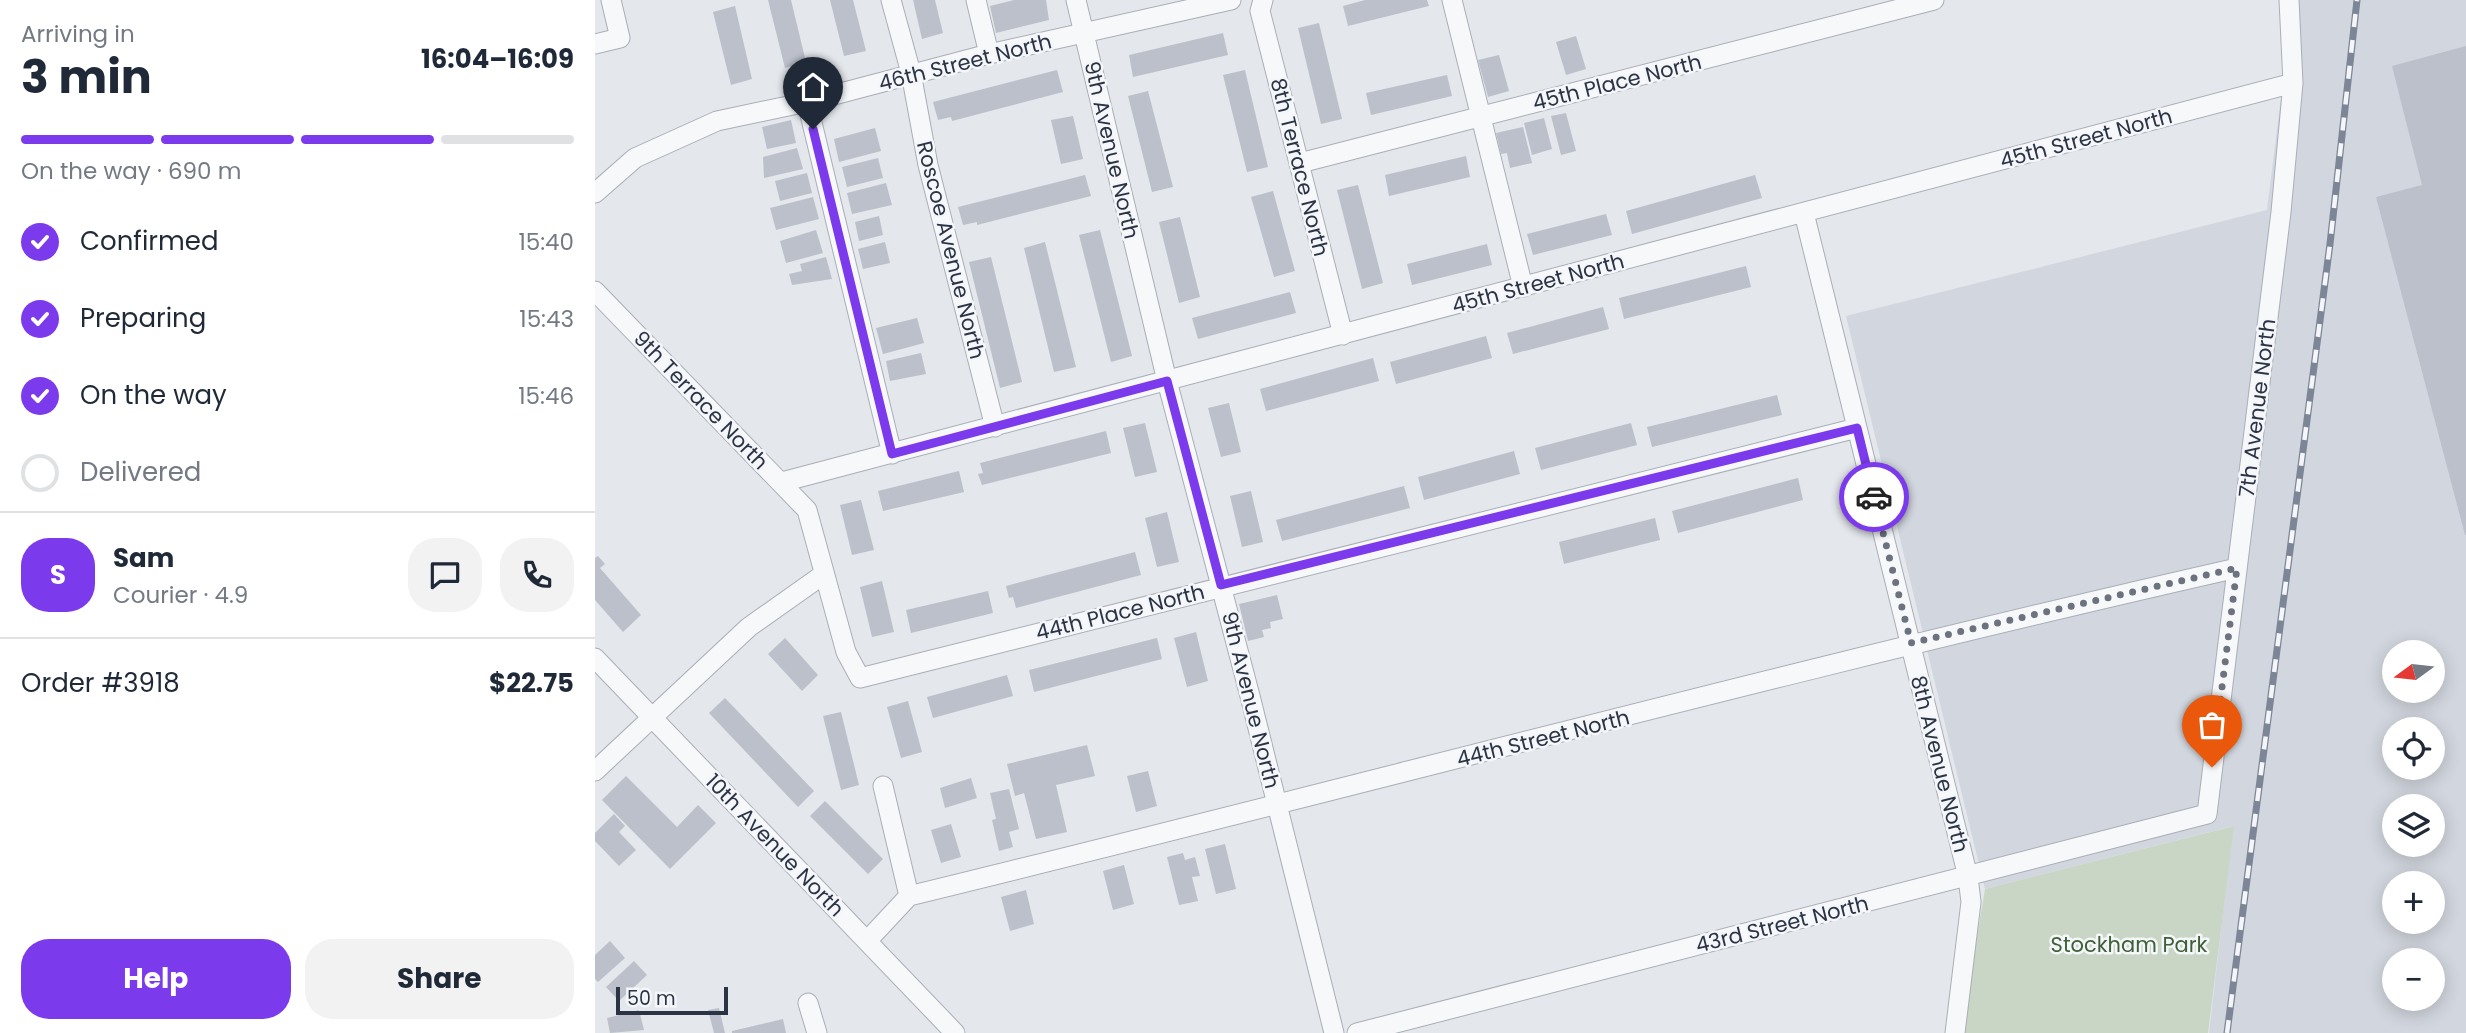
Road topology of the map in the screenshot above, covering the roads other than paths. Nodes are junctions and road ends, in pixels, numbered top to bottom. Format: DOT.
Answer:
graph roads {
  1 [pos="611,0"];
  2 [pos="891,0"];
  3 [pos="976,0"];
  4 [pos="1076,0"];
  5 [pos="1231,0"];
  6 [pos="1263,0"];
  7 [pos="1452,0"];
  8 [pos="1934,0"];
  9 [pos="2289,0"];
  10 [pos="1084,34"];
  11 [pos="595,44"];
  12 [pos="989,54"];
  13 [pos="911,73"];
  14 [pos="2293,83"];
  15 [pos="807,102"];
  16 [pos="1481,116"];
  17 [pos="1300,163"];
  18 [pos="595,193"];
  19 [pos="1804,213"];
  20 [pos="1523,287"];
  21 [pos="595,291"];
  22 [pos="1343,335"];
  23 [pos="1167,381"];
  24 [pos="995,427"];
  25 [pos="1857,428"];
  26 [pos="892,454"];
  27 [pos="782,482"];
  28 [pos="2237,568"];
  29 [pos="824,573"];
  30 [pos="1221,585"];
  31 [pos="1911,643"];
  32 [pos="595,658"];
  33 [pos="652,717"];
  34 [pos="595,771"];
  35 [pos="883,786"];
  36 [pos="1278,807"];
  37 [pos="2207,814"];
  38 [pos="1968,877"];
  39 [pos="909,896"];
  40 [pos="867,941"];
  41 [pos="808,1003"];
  42 [pos="817,1033"];
  43 [pos="955,1033"];
  44 [pos="1334,1033"];
  45 [pos="1357,1033"];
  46 [pos="1955,1033"];
  1 -- 11 [label="street"];
  2 -- 13 [label="street, Roscoe Avenue North"];
  3 -- 12 [label="street"];
  4 -- 10 [label="street, 9th Avenue North"];
  5 -- 10 [label="street, 46th Street North"];
  6 -- 17 [label="street, 8th Terrace North"];
  7 -- 16 [label="street"];
  8 -- 16 [label="street, 45th Place North"];
  9 -- 14 [label="street, 7th Avenue North"];
  10 -- 12 [label="street, 46th Street North"];
  10 -- 23 [label="street, 9th Avenue North"];
  12 -- 13 [label="street, 46th Street North"];
  13 -- 15 [label="street, 46th Street North"];
  13 -- 24 [label="street, Roscoe Avenue North"];
  14 -- 19 [label="street, 45th Street North"];
  14 -- 28 [label="street, 7th Avenue North"];
  15 -- 18 [label="street, 46th Street North"];
  15 -- 26 [label="street"];
  16 -- 17 [label="street, 45th Place North"];
  16 -- 20 [label="street"];
  17 -- 22 [label="street, 8th Terrace North"];
  19 -- 20 [label="street, 45th Street North"];
  19 -- 25 [label="street, 8th Avenue North"];
  20 -- 22 [label="street, 45th Street North"];
  21 -- 27 [label="street, 9th Terrace North"];
  22 -- 23 [label="street, 45th Street North"];
  23 -- 24 [label="street, 45th Street North"];
  23 -- 30 [label="street, 9th Avenue North"];
  24 -- 26 [label="street, 45th Street North"];
  25 -- 30 [label="street, 44th Place North"];
  25 -- 31 [label="street, 8th Avenue North"];
  26 -- 27 [label="street, 45th Street North"];
  27 -- 29 [label="street, 9th Terrace North"];
  28 -- 31 [label="street, 44th Street North"];
  28 -- 37 [label="street, 7th Avenue North"];
  29 -- 30 [label="street, 44th Place North"];
  29 -- 33 [label="street"];
  30 -- 36 [label="street, 9th Avenue North"];
  31 -- 36 [label="street, 44th Street North"];
  31 -- 38 [label="street, 8th Avenue North"];
  32 -- 33 [label="street, 10th Avenue North"];
  33 -- 34 [label="street"];
  33 -- 40 [label="street, 10th Avenue North"];
  35 -- 39 [label="street"];
  36 -- 39 [label="street, 44th Street North"];
  36 -- 44 [label="street, 9th Avenue North"];
  37 -- 38 [label="street, 43rd Street North"];
  38 -- 45 [label="street, 43rd Street North"];
  38 -- 46 [label="street, 8th Avenue North"];
  39 -- 40 [label="street"];
  40 -- 43 [label="street, 10th Avenue North"];
  41 -- 42 [label="street"];
}
